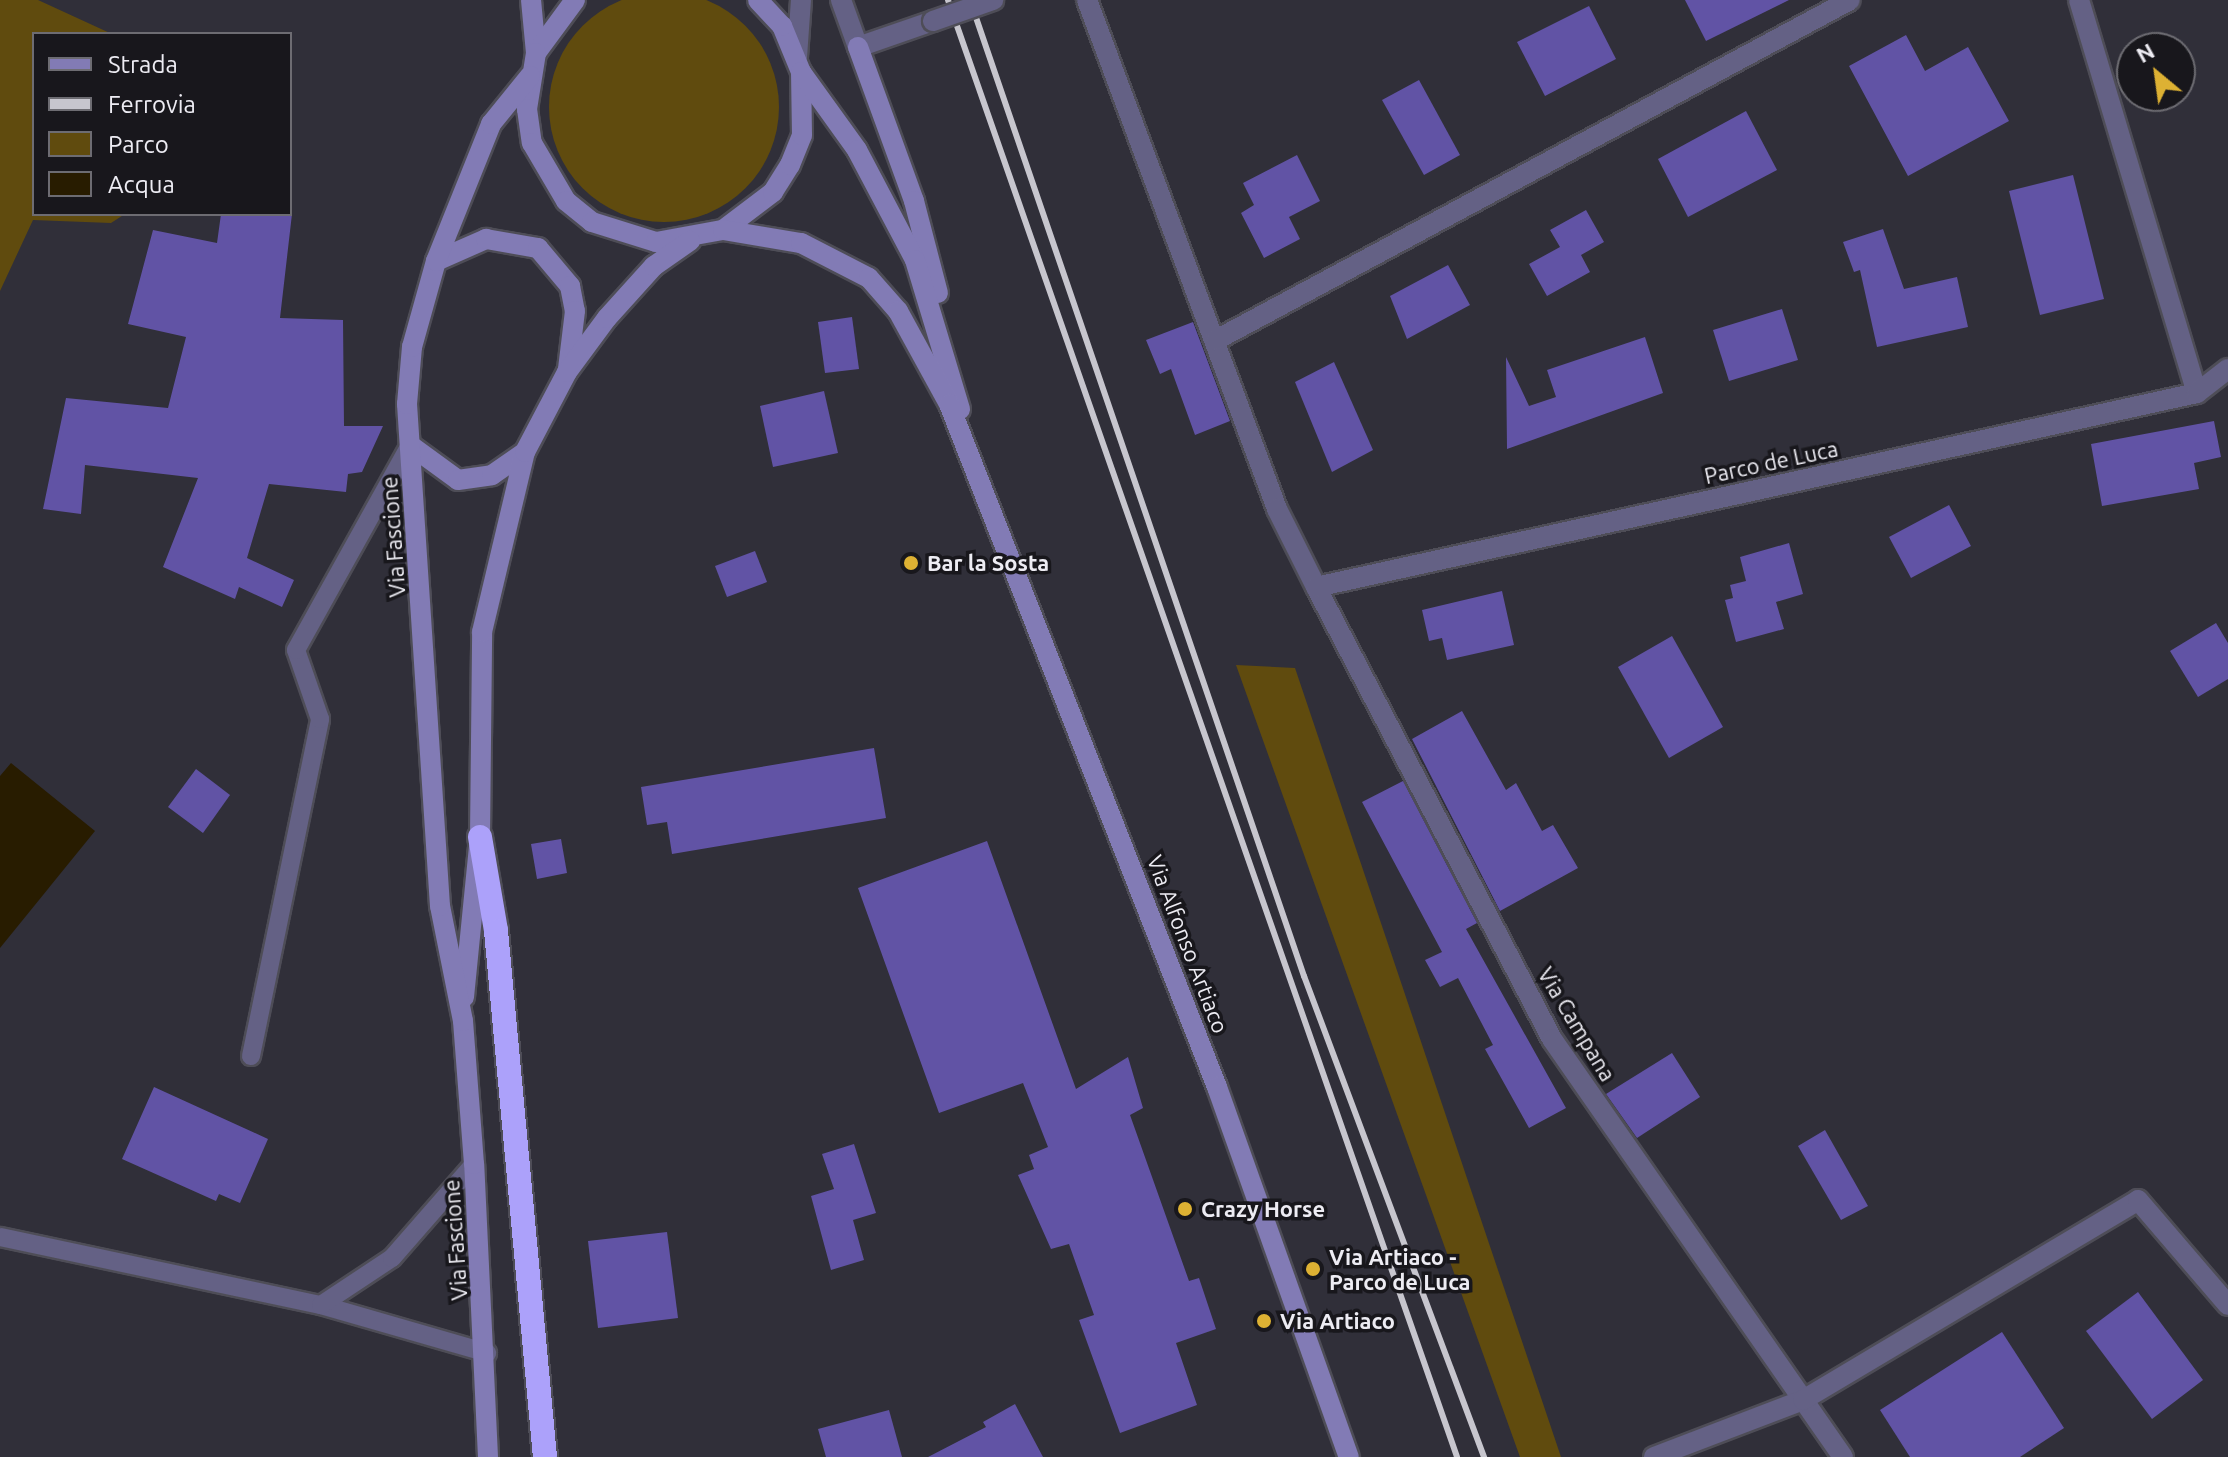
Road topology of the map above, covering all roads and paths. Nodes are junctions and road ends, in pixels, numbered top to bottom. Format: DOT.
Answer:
graph roads {
  1 [pos="531,0"];
  2 [pos="575,0"];
  3 [pos="758,0"];
  4 [pos="801,0"];
  5 [pos="841,0"];
  6 [pos="993,0"];
  7 [pos="1087,0"];
  8 [pos="1850,0"];
  9 [pos="2079,0"];
  10 [pos="858,47"];
  11 [pos="536,53"];
  12 [pos="799,64"];
  13 [pos="530,76"];
  14 [pos="723,230"];
  15 [pos="690,241"];
  16 [pos="436,261"];
  17 [pos="937,313"];
  18 [pos="1216,340"];
  19 [pos="2228,369"];
  20 [pos="567,372"];
  21 [pos="2197,393"];
  22 [pos="410,445"];
  23 [pos="525,452"];
  24 [pos="970,452"];
  25 [pos="1316,587"];
  26 [pos="480,837"];
  27 [pos="463,1021"];
  28 [pos="251,1056"];
  29 [pos="474,1164"];
  30 [pos="0,1237"];
  31 [pos="321,1305"];
  32 [pos="2228,1305"];
  33 [pos="487,1353"];
  34 [pos="1803,1400"];
  35 [pos="488,1457"];
  36 [pos="545,1457"];
  37 [pos="1349,1457"];
  38 [pos="1654,1457"];
  39 [pos="1843,1457"];
  1 -- 11 [label="main road"];
  2 -- 11 [label="main road"];
  3 -- 12 [label="main road"];
  4 -- 12 [label="street"];
  5 -- 10 [label="street"];
  6 -- 10 [label="street, bridge"];
  7 -- 18 [label="street, Via Campana"];
  8 -- 18 [label="street"];
  9 -- 21 [label="street"];
  10 -- 17 [label="main road"];
  11 -- 13 [label="main road"];
  12 -- 14 [label="main road"];
  12 -- 17 [label="main road"];
  13 -- 15 [label="main road"];
  13 -- 16 [label="main road, Via Fascione"];
  14 -- 15 [label="main road"];
  14 -- 24 [label="main road"];
  15 -- 20 [label="main road, Via Fascione"];
  16 -- 20 [label="main road"];
  16 -- 22 [label="main road, Via Fascione"];
  17 -- 24 [label="main road"];
  18 -- 25 [label="street, Via Campana"];
  19 -- 21 [label="street, Parco de Luca"];
  20 -- 23 [label="main road, Via Fascione"];
  21 -- 25 [label="street, Parco de Luca"];
  22 -- 23 [label="main road"];
  22 -- 27 [label="main road, Via Fascione"];
  22 -- 28 [label="lane"];
  23 -- 26 [label="main road, Via Fascione"];
  24 -- 37 [label="main road, Via Alfonso Artiaco"];
  25 -- 34 [label="street, Via Campana"];
  26 -- 27 [label="main road, Via Fascione"];
  26 -- 36 [label="highway"];
  27 -- 29 [label="main road, Via Fascione"];
  29 -- 31 [label="lane"];
  29 -- 33 [label="main road, Via Fascione"];
  30 -- 31 [label="lane"];
  31 -- 33 [label="lane"];
  32 -- 34 [label="street"];
  33 -- 35 [label="main road, Via Fascione"];
  34 -- 38 [label="street"];
  34 -- 39 [label="street, Via Campana"];
}
